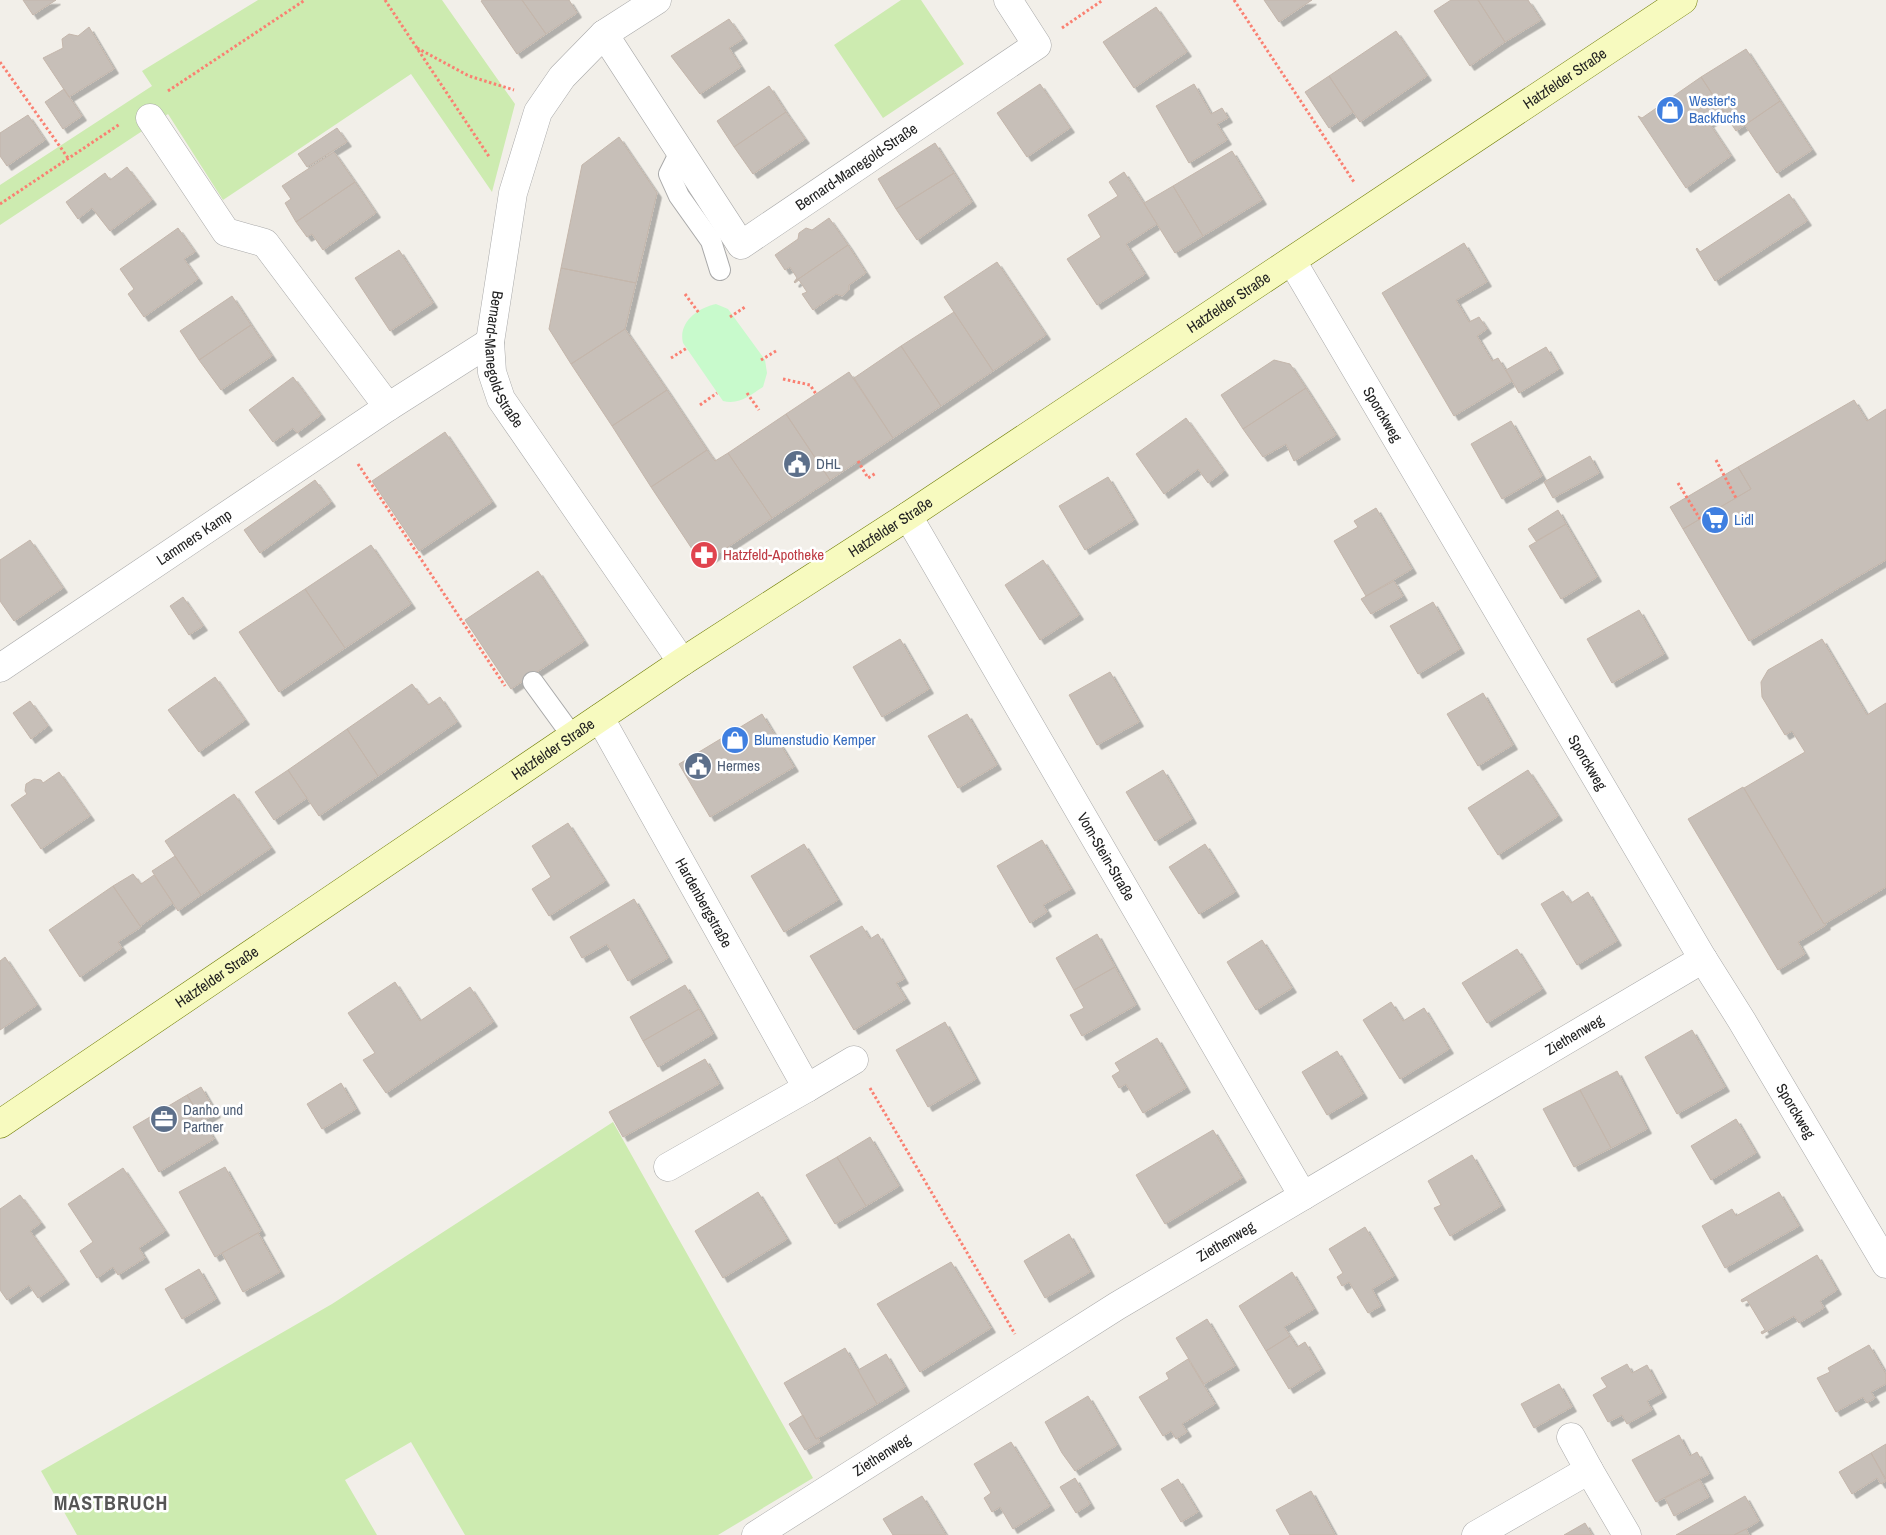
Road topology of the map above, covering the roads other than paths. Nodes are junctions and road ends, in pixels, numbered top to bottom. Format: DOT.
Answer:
graph roads {
  1 [pos="657,0"];
  2 [pos="1008,0"];
  3 [pos="1683,0"];
  4 [pos="604,34"];
  5 [pos="150,118"];
  6 [pos="680,152"];
  7 [pos="1292,261"];
  8 [pos="720,270"];
  9 [pos="490,342"];
  10 [pos="388,406"];
  11 [pos="908,516"];
  12 [pos="682,662"];
  13 [pos="0,668"];
  14 [pos="533,682"];
  15 [pos="600,718"];
  16 [pos="573,737"];
  17 [pos="1702,959"];
  18 [pos="854,1060"];
  19 [pos="806,1088"];
  20 [pos="0,1124"];
  21 [pos="668,1167"];
  22 [pos="1303,1196"];
  23 [pos="1886,1264"];
  24 [pos="1571,1437"];
  25 [pos="1589,1470"];
  26 [pos="756,1535"];
  27 [pos="1476,1535"];
  28 [pos="1627,1535"];
  1 -- 4 [label="street, Bernard-Manegold-Straße"];
  2 -- 6 [label="street, Bernard-Manegold-Straße"];
  3 -- 7 [label="street, Hatzfelder Straße"];
  4 -- 6 [label="street, Bernard-Manegold-Straße"];
  4 -- 9 [label="street, Bernard-Manegold-Straße"];
  5 -- 10 [label="street"];
  6 -- 8 [label="lane"];
  7 -- 11 [label="street, Hatzfelder Straße"];
  7 -- 17 [label="street, Sporckweg"];
  9 -- 10 [label="street, Lammers Kamp"];
  9 -- 12 [label="street, Bernard-Manegold-Straße"];
  10 -- 13 [label="street, Lammers Kamp"];
  11 -- 12 [label="street, Hatzfelder Straße"];
  11 -- 22 [label="street, Vom-Stein-Straße"];
  12 -- 15 [label="street, Hatzfelder Straße"];
  14 -- 16 [label="lane"];
  15 -- 16 [label="street, Hatzfelder Straße"];
  15 -- 19 [label="street, Hardenbergstraße"];
  16 -- 20 [label="street, Hatzfelder Straße"];
  17 -- 22 [label="street, Ziethenweg"];
  17 -- 23 [label="street, Sporckweg"];
  18 -- 19 [label="street"];
  19 -- 21 [label="street"];
  22 -- 26 [label="street, Ziethenweg"];
  24 -- 25 [label="street"];
  25 -- 27 [label="street"];
  25 -- 28 [label="street"];
}
